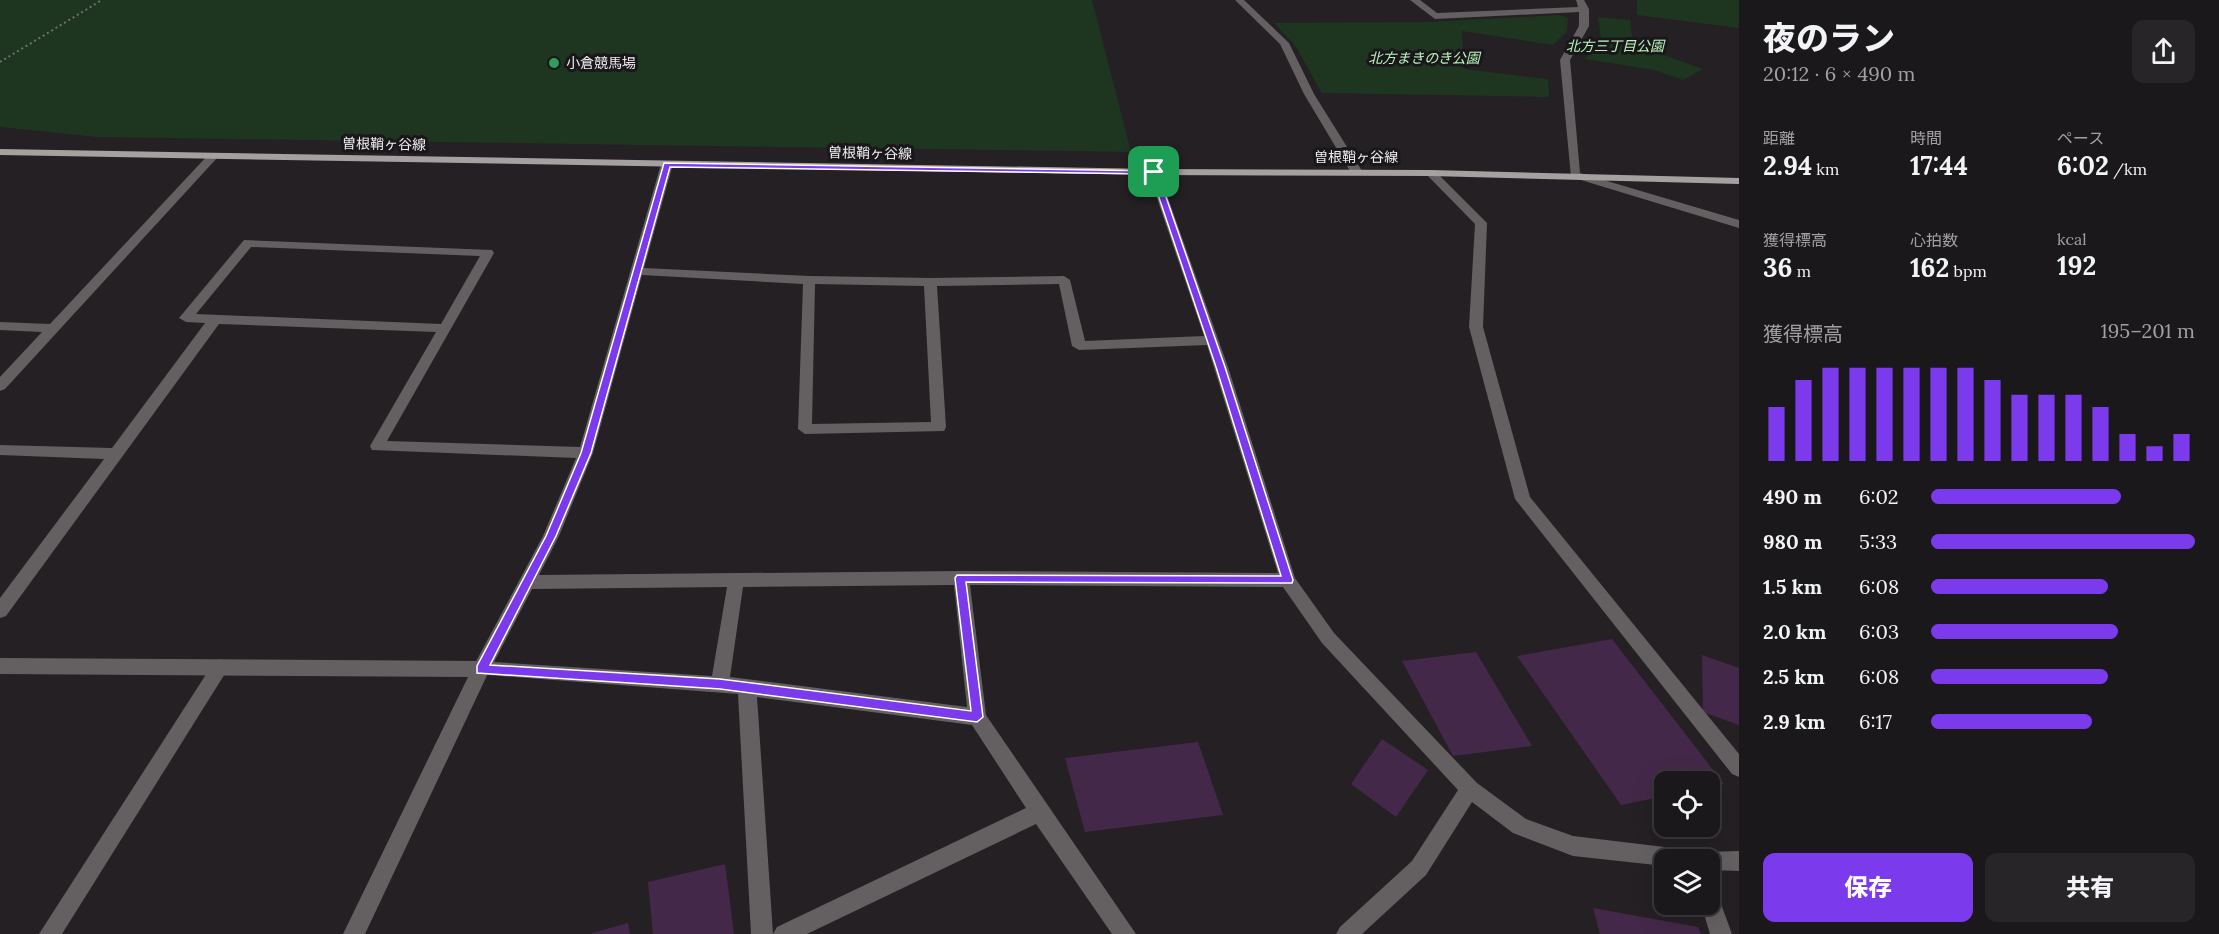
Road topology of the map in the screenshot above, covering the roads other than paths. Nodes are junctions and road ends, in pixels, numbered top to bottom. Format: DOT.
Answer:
graph roads {
  1 [pos="1239,0"];
  2 [pos="1414,0"];
  3 [pos="1582,5"];
  4 [pos="0,153"];
  5 [pos="213,156"];
  6 [pos="667,164"];
  7 [pos="1356,171"];
  8 [pos="1154,172"];
  9 [pos="1431,172"];
  10 [pos="1575,175"];
  11 [pos="1739,181"];
  12 [pos="1739,224"];
  13 [pos="637,271"];
  14 [pos="809,280"];
  15 [pos="930,282"];
  16 [pos="215,320"];
  17 [pos="0,326"];
  18 [pos="54,328"];
  19 [pos="445,328"];
  20 [pos="1211,340"];
  21 [pos="0,386"];
  22 [pos="0,450"];
  23 [pos="586,453"];
  24 [pos="116,454"];
  25 [pos="961,578"];
  26 [pos="736,580"];
  27 [pos="1288,580"];
  28 [pos="527,582"];
  29 [pos="0,611"];
  30 [pos="0,666"];
  31 [pos="220,667"];
  32 [pos="481,669"];
  33 [pos="720,684"];
  34 [pos="747,687"];
  35 [pos="977,717"];
  36 [pos="1739,768"];
  37 [pos="1470,789"];
  38 [pos="1039,812"];
  39 [pos="1654,854"];
  40 [pos="1720,860"];
  41 [pos="1739,861"];
  42 [pos="1715,915"];
  43 [pos="50,934"];
  44 [pos="354,934"];
  45 [pos="762,934"];
  46 [pos="784,934"];
  47 [pos="1125,934"];
  48 [pos="1347,934"];
  49 [pos="1721,934"];
  1 -- 7 [label="street"];
  2 -- 3 [label="street"];
  3 -- 10 [label="street"];
  4 -- 5 [label="main road, 曽根鞘ヶ谷線"];
  5 -- 6 [label="main road, 曽根鞘ヶ谷線"];
  5 -- 18 [label="street"];
  6 -- 8 [label="main road, 曽根鞘ヶ谷線"];
  6 -- 13 [label="street"];
  7 -- 8 [label="main road, 曽根鞘ヶ谷線"];
  7 -- 9 [label="main road, 曽根鞘ヶ谷線"];
  8 -- 20 [label="street"];
  9 -- 10 [label="main road, 曽根鞘ヶ谷線"];
  9 -- 36 [label="street"];
  10 -- 11 [label="main road, 曽根鞘ヶ谷線"];
  10 -- 12 [label="street"];
  13 -- 14 [label="street"];
  13 -- 23 [label="street"];
  14 -- 15 [label="street"];
  14 -- 15 [label="street"];
  15 -- 20 [label="street"];
  16 -- 19 [label="street"];
  16 -- 19 [label="street"];
  16 -- 24 [label="street"];
  17 -- 18 [label="street"];
  18 -- 21 [label="street"];
  19 -- 23 [label="street"];
  20 -- 27 [label="street"];
  22 -- 24 [label="street"];
  23 -- 28 [label="street"];
  24 -- 29 [label="street"];
  25 -- 26 [label="street"];
  25 -- 27 [label="street"];
  25 -- 35 [label="street"];
  26 -- 28 [label="street"];
  26 -- 33 [label="street"];
  27 -- 37 [label="street"];
  28 -- 32 [label="street"];
  30 -- 31 [label="street"];
  31 -- 32 [label="street"];
  31 -- 43 [label="street"];
  32 -- 33 [label="street"];
  32 -- 44 [label="street"];
  33 -- 34 [label="street"];
  34 -- 35 [label="street"];
  34 -- 45 [label="street"];
  35 -- 38 [label="street"];
  37 -- 39 [label="street"];
  37 -- 48 [label="street"];
  38 -- 46 [label="street"];
  38 -- 47 [label="street"];
  40 -- 41 [label="street"];
  42 -- 49 [label="street"];
}
